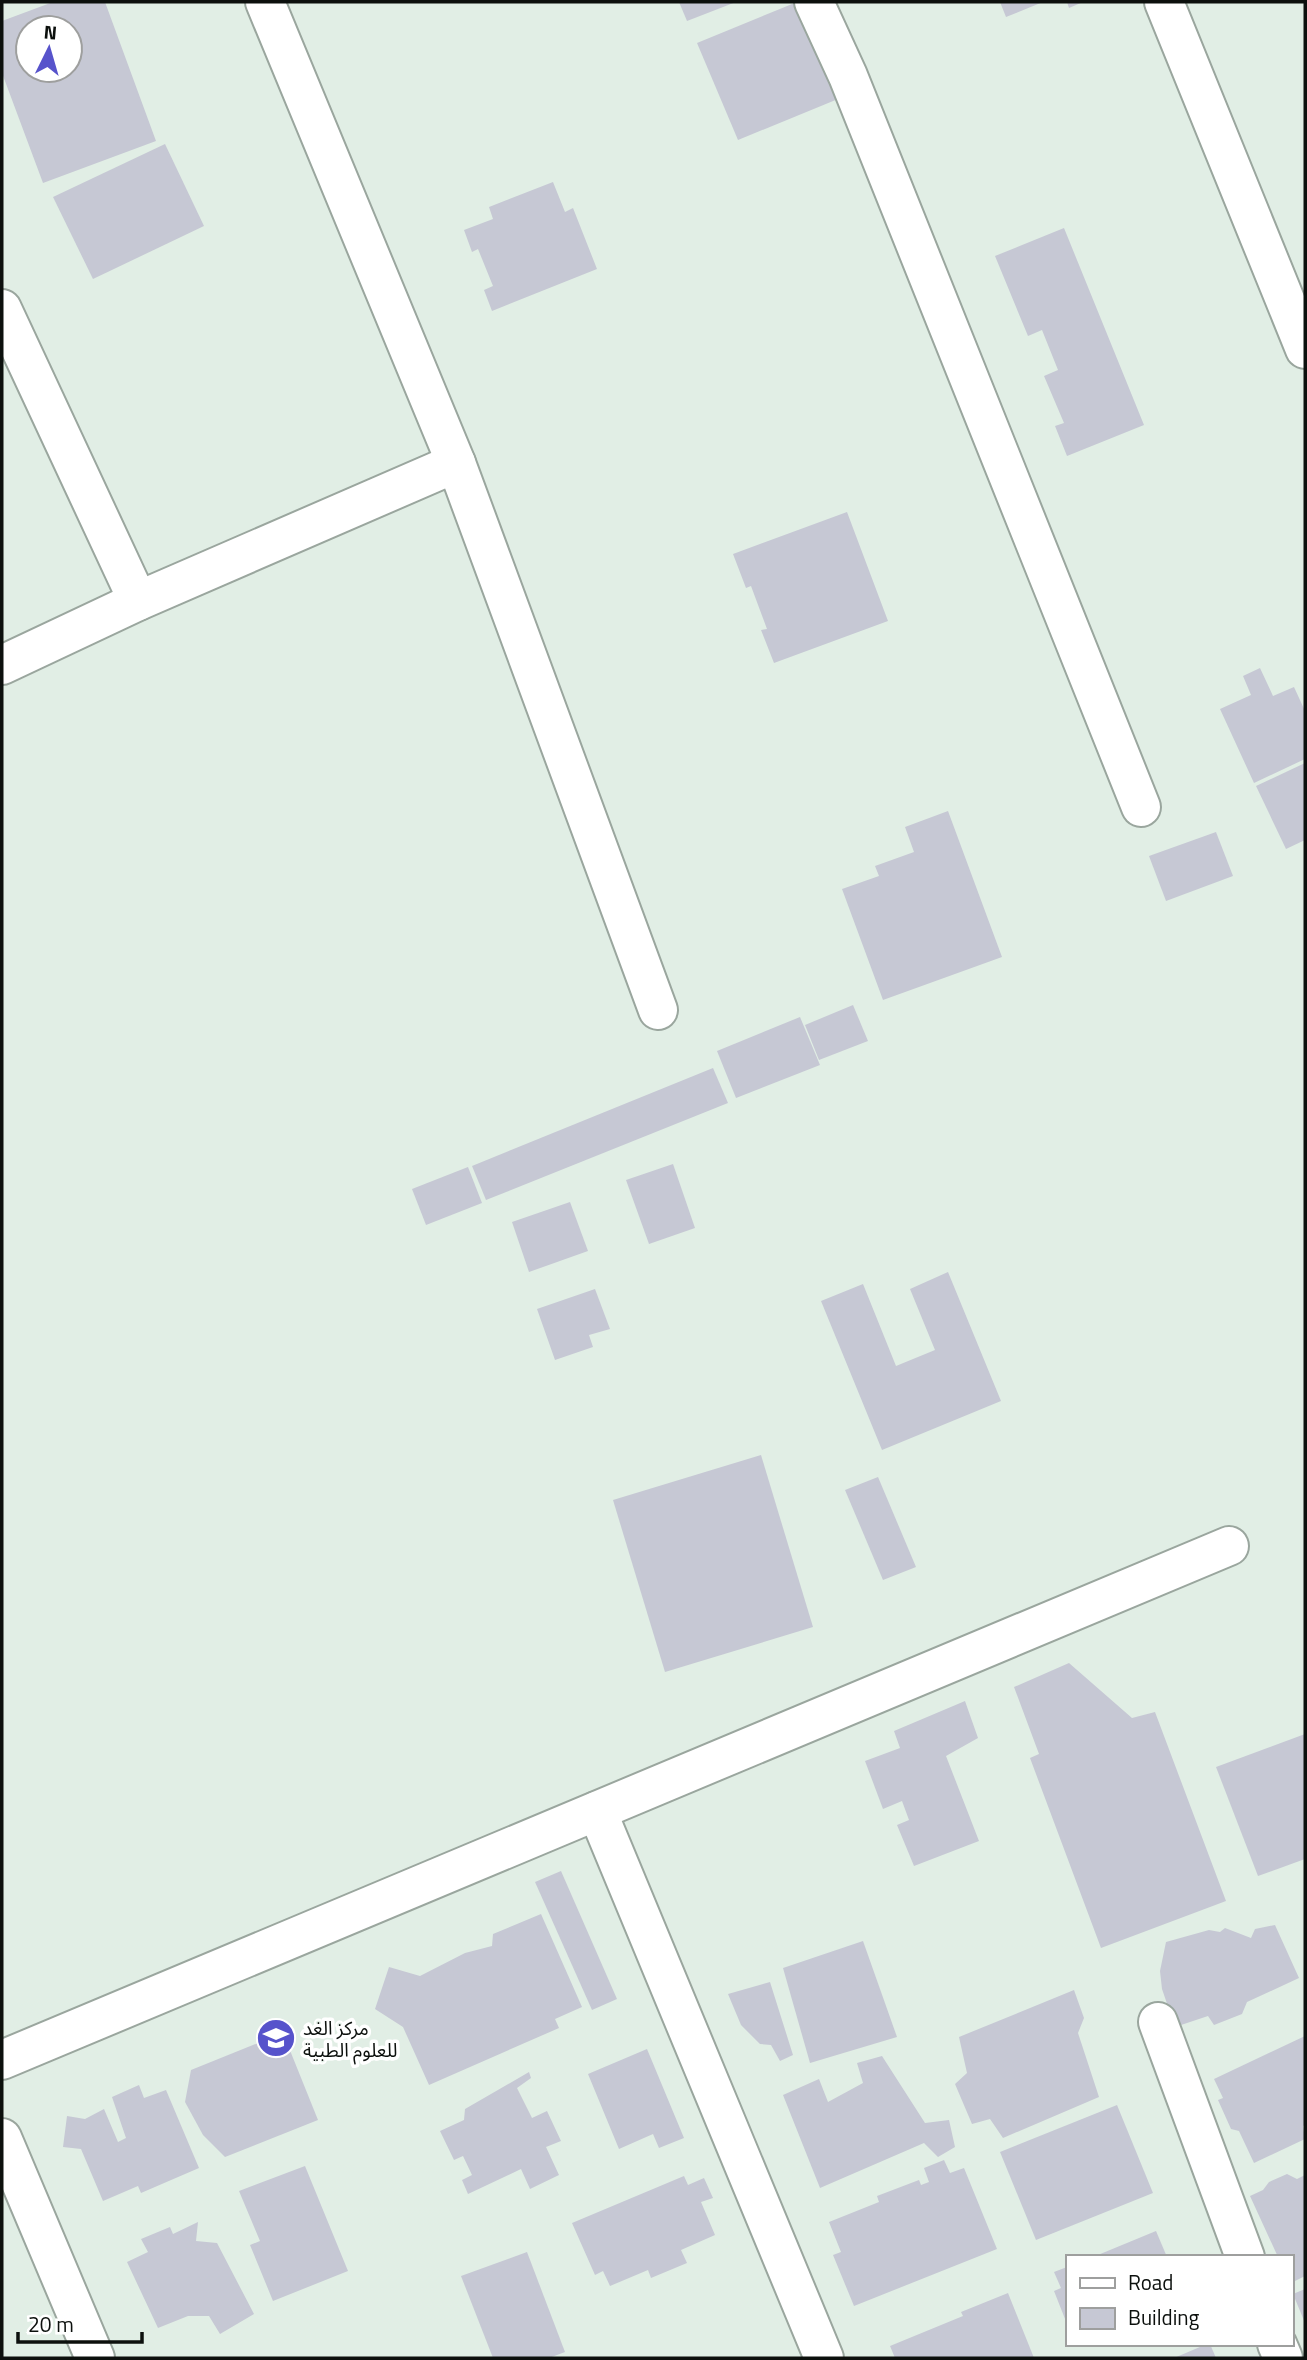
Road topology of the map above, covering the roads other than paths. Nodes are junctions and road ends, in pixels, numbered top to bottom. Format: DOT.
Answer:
graph roads {
  1 [pos="265,2"];
  2 [pos="814,2"];
  3 [pos="1164,2"];
  4 [pos="2,309"];
  5 [pos="1305,349"];
  6 [pos="456,463"];
  7 [pos="138,601"];
  8 [pos="2,665"];
  9 [pos="1142,807"];
  10 [pos="659,1010"];
  11 [pos="1229,1546"];
  12 [pos="597,1811"];
  13 [pos="1158,2022"];
  14 [pos="2,2060"];
  15 [pos="5,2154"];
  16 [pos="1244,2255"];
  17 [pos="95,2358"];
  18 [pos="824,2358"];
  1 -- 6 [label="street"];
  2 -- 9 [label="street"];
  3 -- 5 [label="street"];
  4 -- 7 [label="street"];
  6 -- 7 [label="street"];
  6 -- 10 [label="street"];
  7 -- 8 [label="street"];
  11 -- 12 [label="street"];
  12 -- 14 [label="street"];
  12 -- 18 [label="street"];
  13 -- 16 [label="street"];
  15 -- 17 [label="street"];
}
